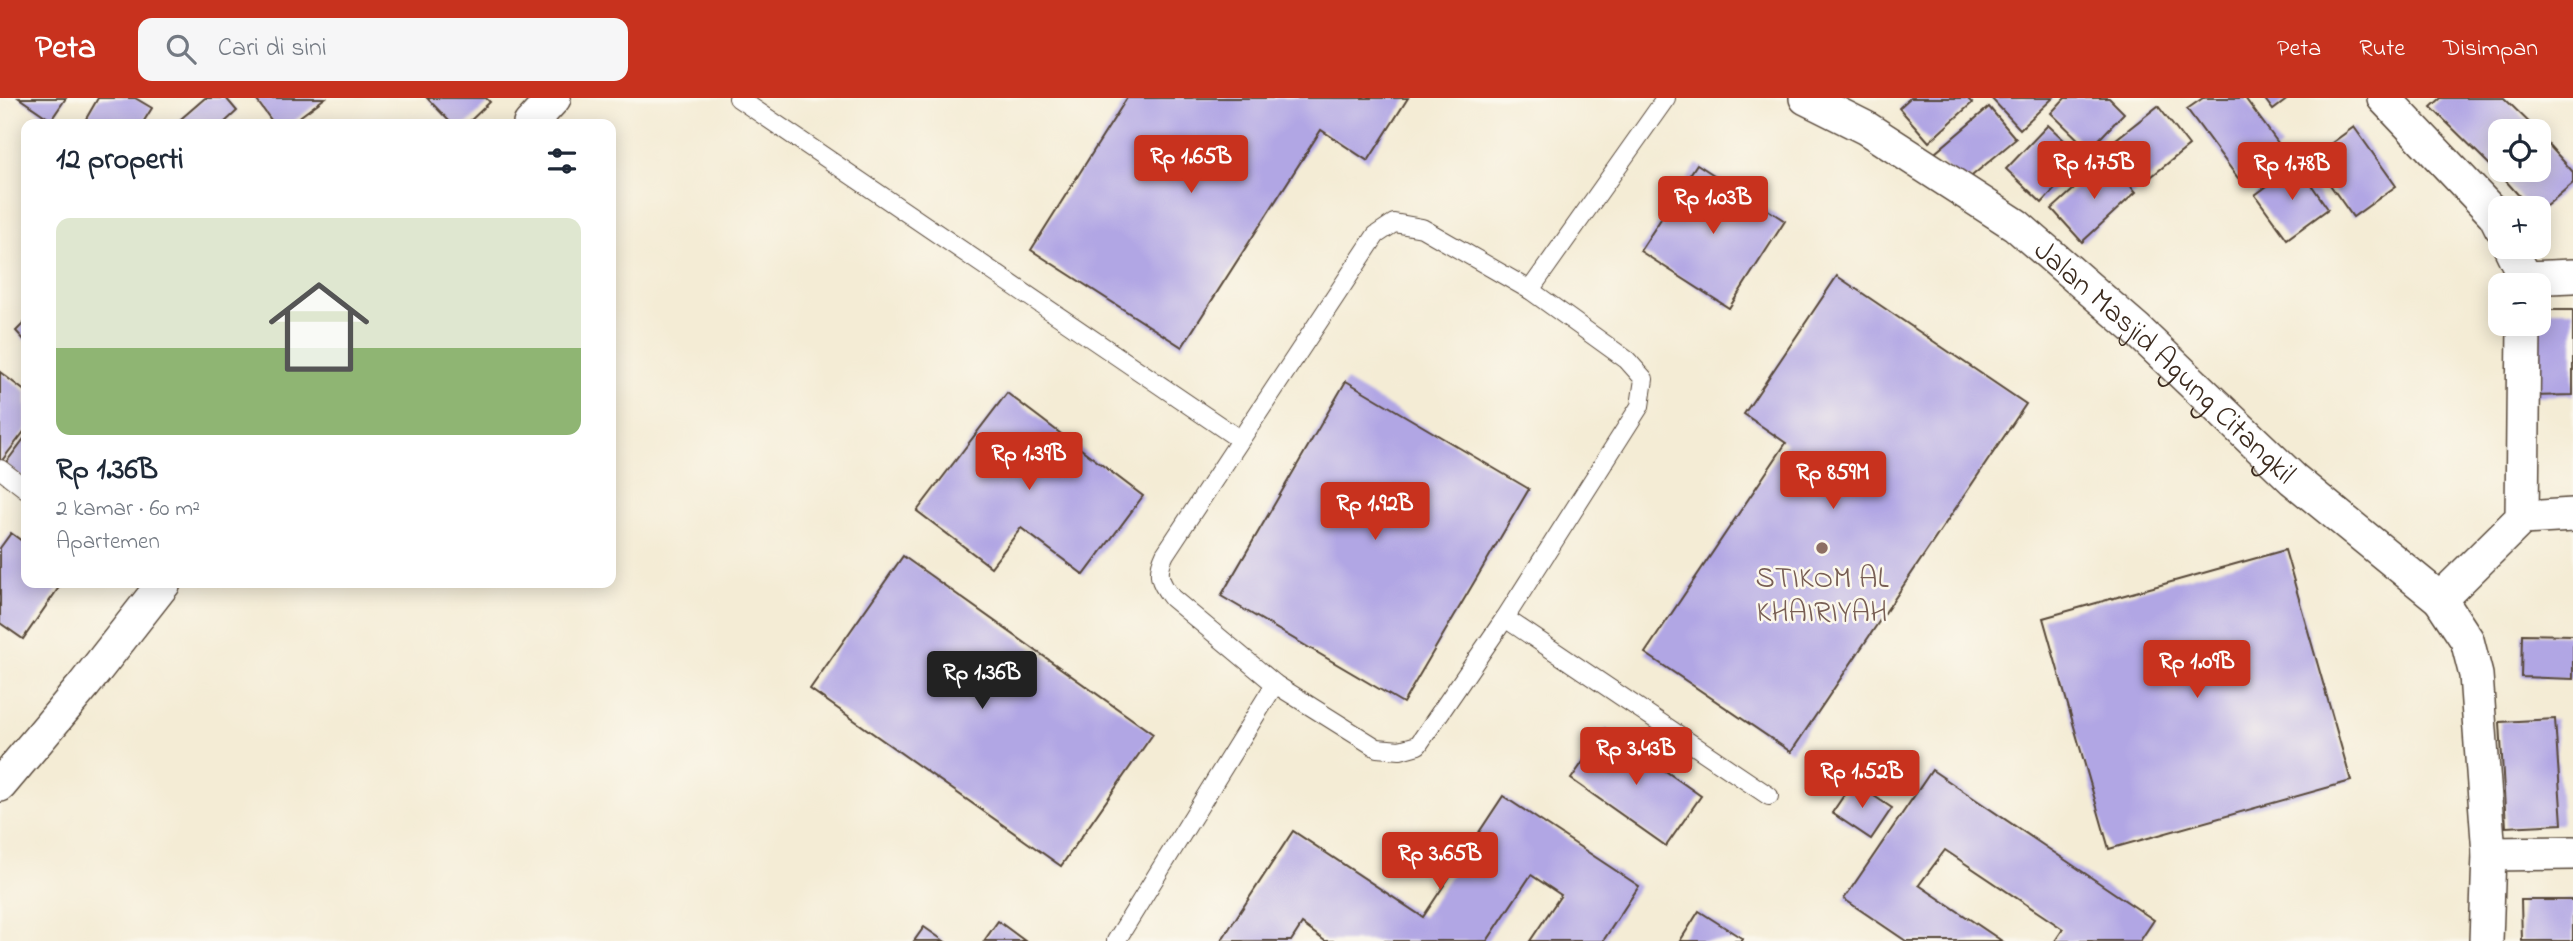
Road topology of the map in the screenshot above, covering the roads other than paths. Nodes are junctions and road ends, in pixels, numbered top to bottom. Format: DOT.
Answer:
graph roads {
  1 [pos="554,98"];
  2 [pos="738,98"];
  3 [pos="1666,98"];
  4 [pos="1806,98"];
  5 [pos="2384,98"];
  6 [pos="535,119"];
  7 [pos="2488,208"];
  8 [pos="2573,276"];
  9 [pos="2551,278"];
  10 [pos="1530,290"];
  11 [pos="2524,336"];
  12 [pos="1239,439"];
  13 [pos="0,469"];
  14 [pos="21,485"];
  15 [pos="2573,515"];
  16 [pos="2522,518"];
  17 [pos="157,588"];
  18 [pos="2440,599"];
  19 [pos="1505,618"];
  20 [pos="1275,684"];
  21 [pos="0,785"];
  22 [pos="1769,796"];
  23 [pos="2573,853"];
  24 [pos="2489,854"];
  25 [pos="1116,941"];
  26 [pos="2486,941"];
  1 -- 6 [label="street"];
  2 -- 12 [label="lane"];
  3 -- 10 [label="lane"];
  4 -- 18 [label="street, Jalan Masjid Agung Citangkil"];
  5 -- 7 [label="street"];
  8 -- 9 [label="street"];
  10 -- 12 [label="lane"];
  10 -- 19 [label="lane"];
  11 -- 16 [label="street"];
  12 -- 20 [label="lane"];
  13 -- 14 [label="lane"];
  15 -- 16 [label="street"];
  16 -- 18 [label="street"];
  17 -- 21 [label="street"];
  18 -- 24 [label="street, Jalan Masjid Agung Citangkil"];
  19 -- 20 [label="lane"];
  19 -- 22 [label="lane"];
  20 -- 25 [label="lane"];
  23 -- 24 [label="street"];
  24 -- 26 [label="street, Jalan Masjid Agung Citangkil"];
}
